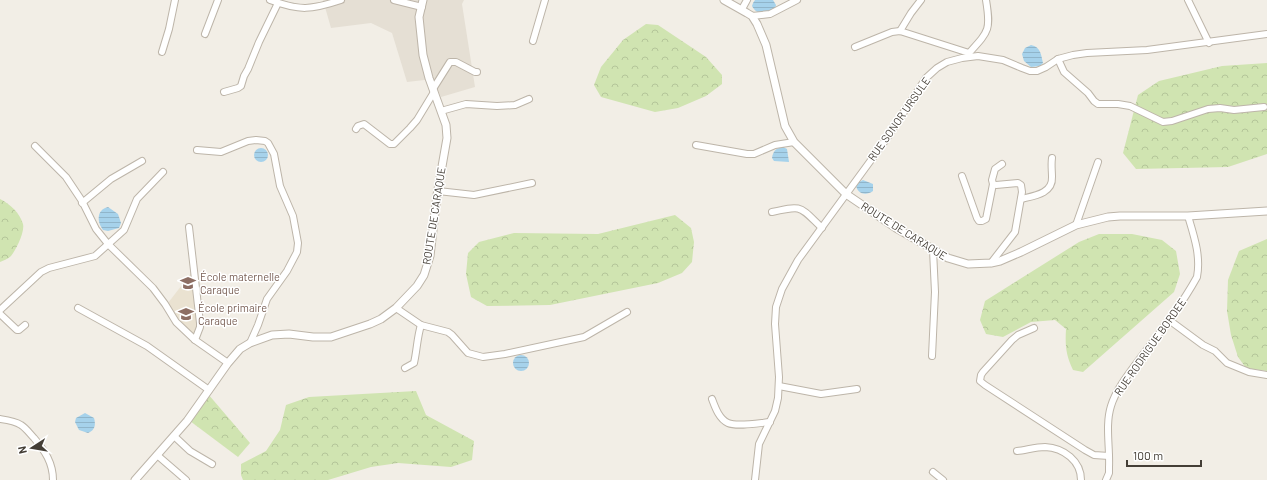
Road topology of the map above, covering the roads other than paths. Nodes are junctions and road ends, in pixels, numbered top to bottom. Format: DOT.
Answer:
graph roads {
  1 [pos="175,0"];
  2 [pos="218,0"];
  3 [pos="270,0"];
  4 [pos="340,0"];
  5 [pos="394,0"];
  6 [pos="545,0"];
  7 [pos="724,0"];
  8 [pos="747,0"];
  9 [pos="797,0"];
  10 [pos="922,0"];
  11 [pos="986,0"];
  12 [pos="1188,0"];
  13 [pos="278,3"];
  14 [pos="422,4"];
  15 [pos="742,9"];
  16 [pos="752,16"];
  17 [pos="900,31"];
  18 [pos="205,34"];
  19 [pos="1267,34"];
  20 [pos="533,41"];
  21 [pos="1209,43"];
  22 [pos="855,47"];
  23 [pos="162,52"];
  24 [pos="970,55"];
  25 [pos="1058,59"];
  26 [pos="477,72"];
  27 [pos="434,91"];
  28 [pos="224,92"];
  29 [pos="529,99"];
  30 [pos="1264,107"];
  31 [pos="441,111"];
  32 [pos="356,129"];
  33 [pos="794,142"];
  34 [pos="696,145"];
  35 [pos="35,146"];
  36 [pos="197,150"];
  37 [pos="1052,158"];
  38 [pos="142,161"];
  39 [pos="1098,162"];
  40 [pos="1002,164"];
  41 [pos="163,172"];
  42 [pos="962,176"];
  43 [pos="532,183"];
  44 [pos="993,184"];
  45 [pos="438,191"];
  46 [pos="846,194"];
  47 [pos="1021,199"];
  48 [pos="82,203"];
  49 [pos="1267,211"];
  50 [pos="772,212"];
  51 [pos="1188,216"];
  52 [pos="1076,225"];
  53 [pos="189,227"];
  54 [pos="822,228"];
  55 [pos="108,244"];
  56 [pos="933,250"];
  57 [pos="991,263"];
  58 [pos="78,308"];
  59 [pos="396,308"];
  60 [pos="0,310"];
  61 [pos="627,312"];
  62 [pos="0,314"];
  63 [pos="1169,320"];
  64 [pos="26,325"];
  65 [pos="421,325"];
  66 [pos="1034,328"];
  67 [pos="194,340"];
  68 [pos="250,343"];
  69 [pos="932,356"];
  70 [pos="228,363"];
  71 [pos="405,368"];
  72 [pos="1267,375"];
  73 [pos="779,386"];
  74 [pos="209,390"];
  75 [pos="857,390"];
  76 [pos="712,399"];
  77 [pos="0,419"];
  78 [pos="770,422"];
  79 [pos="174,436"];
  80 [pos="1017,451"];
  81 [pos="157,455"];
  82 [pos="1109,456"];
  83 [pos="212,464"];
  84 [pos="933,472"];
  85 [pos="53,480"];
  86 [pos="135,480"];
  87 [pos="186,480"];
  88 [pos="755,480"];
  89 [pos="943,480"];
  90 [pos="1082,480"];
  91 [pos="1106,480"];
  1 -- 23 [label="street"];
  2 -- 18 [label="street"];
  3 -- 13 [label="street"];
  4 -- 13 [label="street"];
  5 -- 14 [label="street"];
  6 -- 20 [label="street"];
  7 -- 15 [label="street, ROUTE DE CARAQUE"];
  8 -- 15 [label="street"];
  9 -- 16 [label="street"];
  10 -- 17 [label="street"];
  11 -- 24 [label="street"];
  12 -- 21 [label="street"];
  13 -- 28 [label="street"];
  14 -- 27 [label="street, ROUTE DE CARAQUE"];
  15 -- 16 [label="street, ROUTE DE CARAQUE"];
  16 -- 33 [label="street, ROUTE DE CARAQUE"];
  17 -- 22 [label="street"];
  17 -- 24 [label="street"];
  19 -- 21 [label="street, RUE SONOR URSULE"];
  21 -- 25 [label="street, RUE SONOR URSULE"];
  24 -- 25 [label="street, RUE SONOR URSULE"];
  24 -- 46 [label="street, RUE SONOR URSULE"];
  25 -- 30 [label="street"];
  26 -- 27 [label="street"];
  27 -- 31 [label="street, ROUTE DE CARAQUE"];
  27 -- 32 [label="street"];
  29 -- 31 [label="street"];
  31 -- 45 [label="street, ROUTE DE CARAQUE"];
  33 -- 34 [label="street"];
  33 -- 46 [label="street, ROUTE DE CARAQUE"];
  35 -- 48 [label="street"];
  36 -- 68 [label="street"];
  37 -- 47 [label="street"];
  38 -- 48 [label="street"];
  39 -- 52 [label="street"];
  40 -- 44 [label="street"];
  41 -- 55 [label="street"];
  42 -- 44 [label="street"];
  43 -- 45 [label="street"];
  44 -- 47 [label="street"];
  45 -- 59 [label="street, ROUTE DE CARAQUE"];
  46 -- 54 [label="street, RUE SONOR URSULE"];
  46 -- 56 [label="street, ROUTE DE CARAQUE"];
  47 -- 57 [label="street"];
  48 -- 55 [label="street"];
  49 -- 51 [label="street, ROUTE DE CARAQUE"];
  50 -- 54 [label="street"];
  51 -- 52 [label="street, ROUTE DE CARAQUE"];
  51 -- 63 [label="street, RUE RODRIGUE BORDEE"];
  52 -- 57 [label="street, ROUTE DE CARAQUE"];
  53 -- 67 [label="street"];
  54 -- 73 [label="street, RUE SONOR URSULE"];
  55 -- 60 [label="street"];
  55 -- 67 [label="street"];
  56 -- 57 [label="street, ROUTE DE CARAQUE"];
  56 -- 69 [label="street"];
  58 -- 74 [label="street"];
  59 -- 65 [label="street"];
  59 -- 68 [label="street, ROUTE DE CARAQUE"];
  61 -- 65 [label="street"];
  62 -- 64 [label="street"];
  63 -- 72 [label="street"];
  63 -- 82 [label="street, RUE RODRIGUE BORDEE"];
  65 -- 71 [label="street"];
  66 -- 82 [label="street"];
  67 -- 70 [label="street"];
  68 -- 70 [label="street, ROUTE DE CARAQUE"];
  70 -- 74 [label="street, ROUTE DE CARAQUE"];
  73 -- 75 [label="street"];
  73 -- 78 [label="street, RUE SONOR URSULE"];
  74 -- 79 [label="street, ROUTE DE CARAQUE"];
  76 -- 78 [label="street"];
  77 -- 85 [label="street"];
  78 -- 88 [label="street, RUE SONOR URSULE"];
  79 -- 81 [label="street, ROUTE DE CARAQUE"];
  79 -- 83 [label="street"];
  80 -- 90 [label="street"];
  81 -- 86 [label="street, ROUTE DE CARAQUE"];
  81 -- 87 [label="street"];
  82 -- 91 [label="street, RUE RODRIGUE BORDEE"];
  84 -- 89 [label="street"];
}
